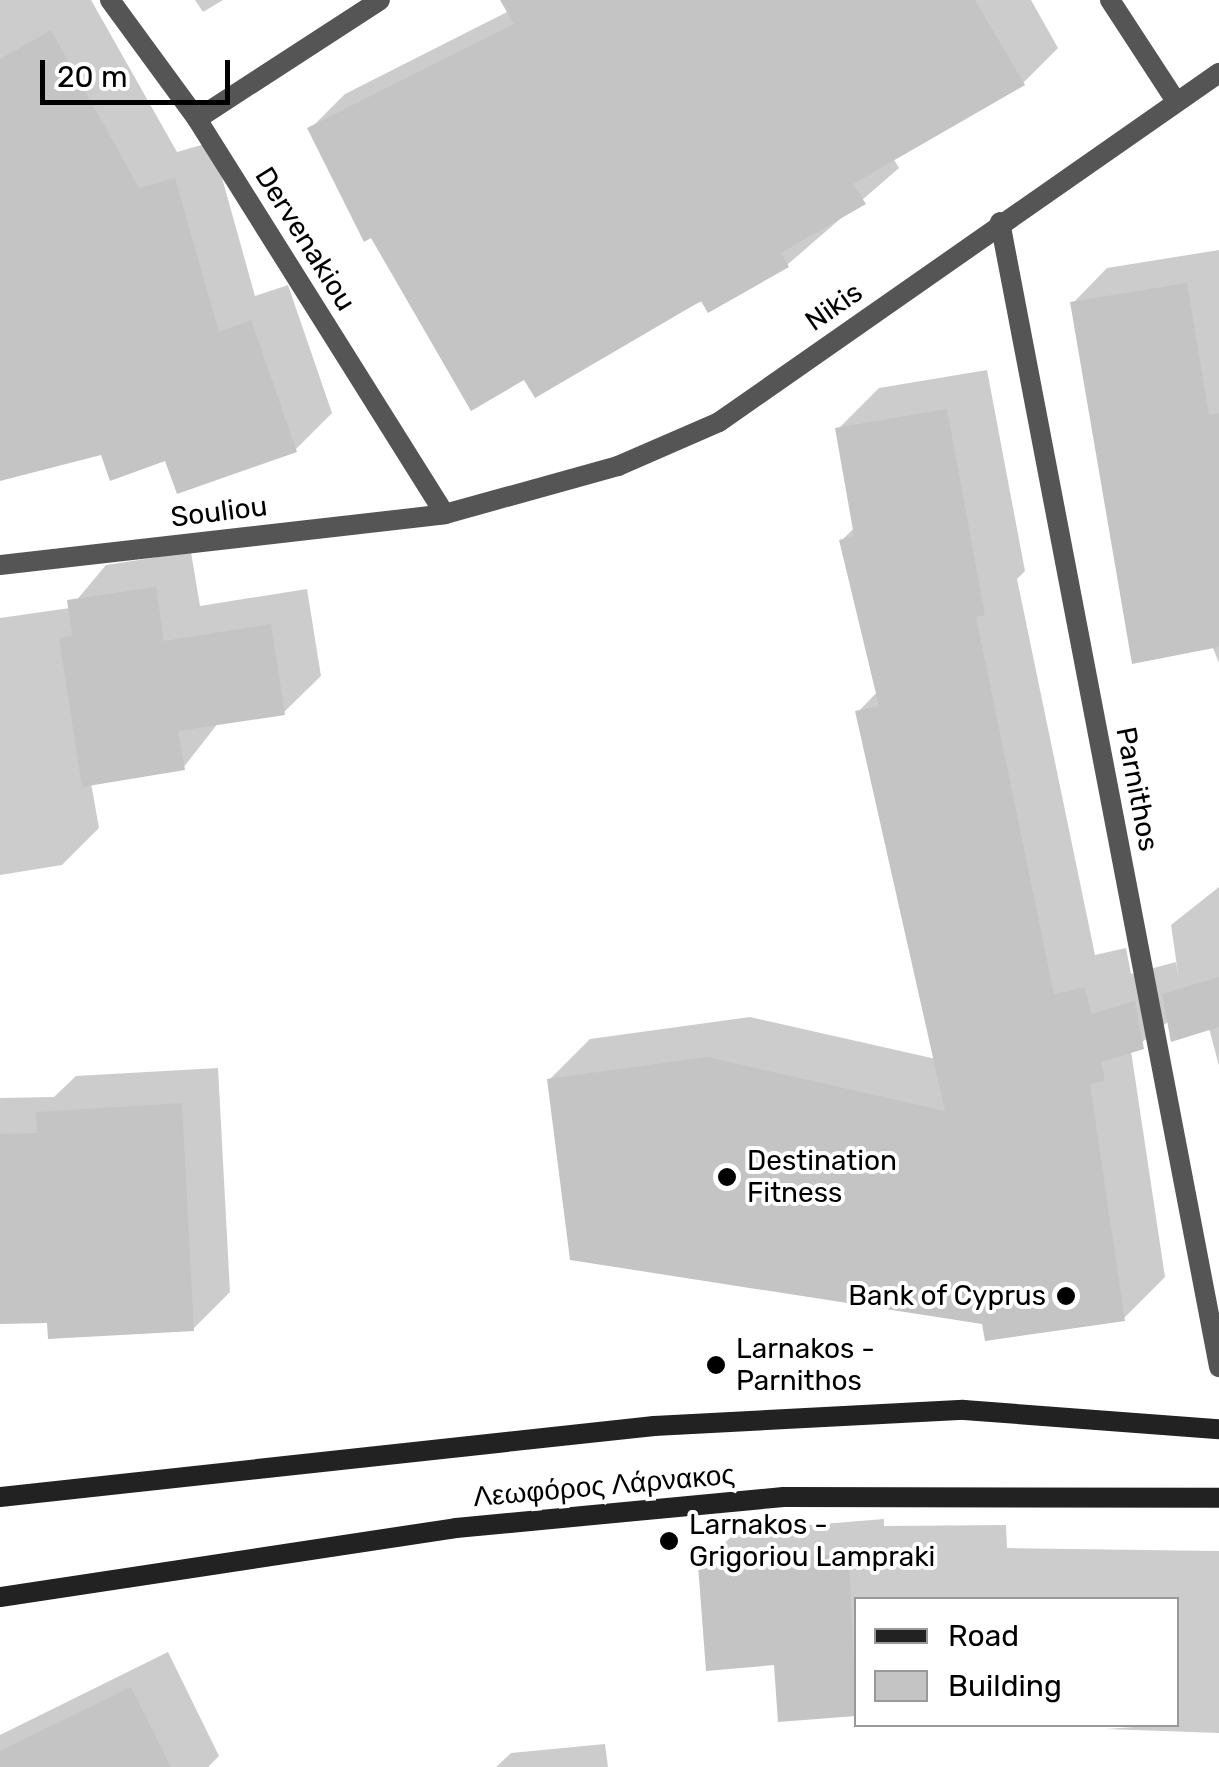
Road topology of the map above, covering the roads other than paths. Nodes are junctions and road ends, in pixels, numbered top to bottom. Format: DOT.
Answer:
graph roads {
  1 [pos="110,0"];
  2 [pos="380,0"];
  3 [pos="1110,0"];
  4 [pos="1219,73"];
  5 [pos="1174,98"];
  6 [pos="197,120"];
  7 [pos="1000,222"];
  8 [pos="445,514"];
  9 [pos="0,565"];
  10 [pos="1219,1367"];
  11 [pos="1219,1429"];
  12 [pos="0,1497"];
  13 [pos="1219,1498"];
  14 [pos="0,1596"];
  1 -- 6 [label="street, Dervenakiou"];
  2 -- 6 [label="street"];
  3 -- 5 [label="street"];
  4 -- 5 [label="street, Nikis"];
  5 -- 7 [label="street, Nikis"];
  6 -- 8 [label="street, Dervenakiou"];
  7 -- 8 [label="street, Nikis"];
  7 -- 10 [label="street, Parnithos"];
  8 -- 9 [label="street, Souliou"];
  11 -- 12 [label="main road, Λεωφόρος Λάρνακος"];
  13 -- 14 [label="main road, Λεωφόρος Λάρνακος"];
}
